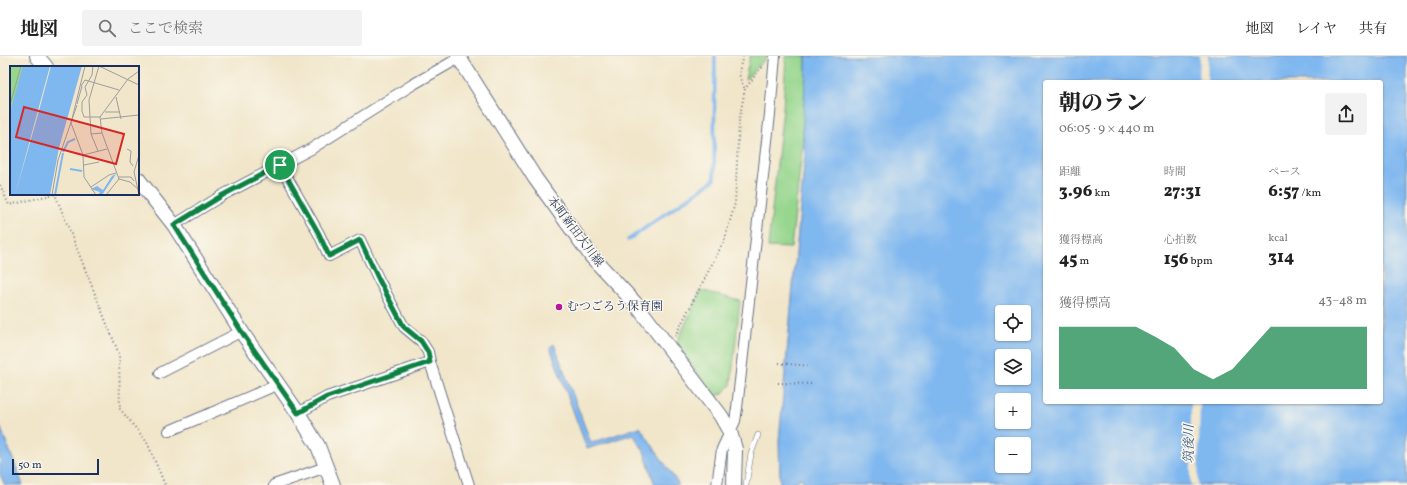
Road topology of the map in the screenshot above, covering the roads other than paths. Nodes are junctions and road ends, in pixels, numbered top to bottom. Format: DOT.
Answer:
graph roads {
  1 [pos="37,56"];
  2 [pos="458,57"];
  3 [pos="775,58"];
  4 [pos="45,66"];
  5 [pos="280,165"];
  6 [pos="139,181"];
  7 [pos="174,225"];
  8 [pos="242,331"];
  9 [pos="430,362"];
  10 [pos="160,373"];
  11 [pos="279,384"];
  12 [pos="298,413"];
  13 [pos="169,431"];
  14 [pos="730,432"];
  15 [pos="758,435"];
  16 [pos="326,467"];
  17 [pos="274,485"];
  18 [pos="333,485"];
  19 [pos="469,485"];
  20 [pos="716,485"];
  21 [pos="734,485"];
  22 [pos="746,485"];
  1 -- 4 [label="main road"];
  2 -- 5 [label="street"];
  2 -- 14 [label="main road, 本町新田大川線"];
  3 -- 14 [label="street"];
  5 -- 7 [label="street"];
  5 -- 9 [label="street"];
  6 -- 7 [label="main road"];
  7 -- 8 [label="main road"];
  8 -- 10 [label="street"];
  8 -- 11 [label="main road"];
  9 -- 12 [label="street"];
  9 -- 19 [label="street"];
  11 -- 12 [label="main road"];
  11 -- 13 [label="street"];
  12 -- 16 [label="main road"];
  14 -- 20 [label="street"];
  14 -- 21 [label="main road, 本町新田大川線"];
  15 -- 22 [label="lane"];
  16 -- 17 [label="street"];
  16 -- 18 [label="main road"];
}
